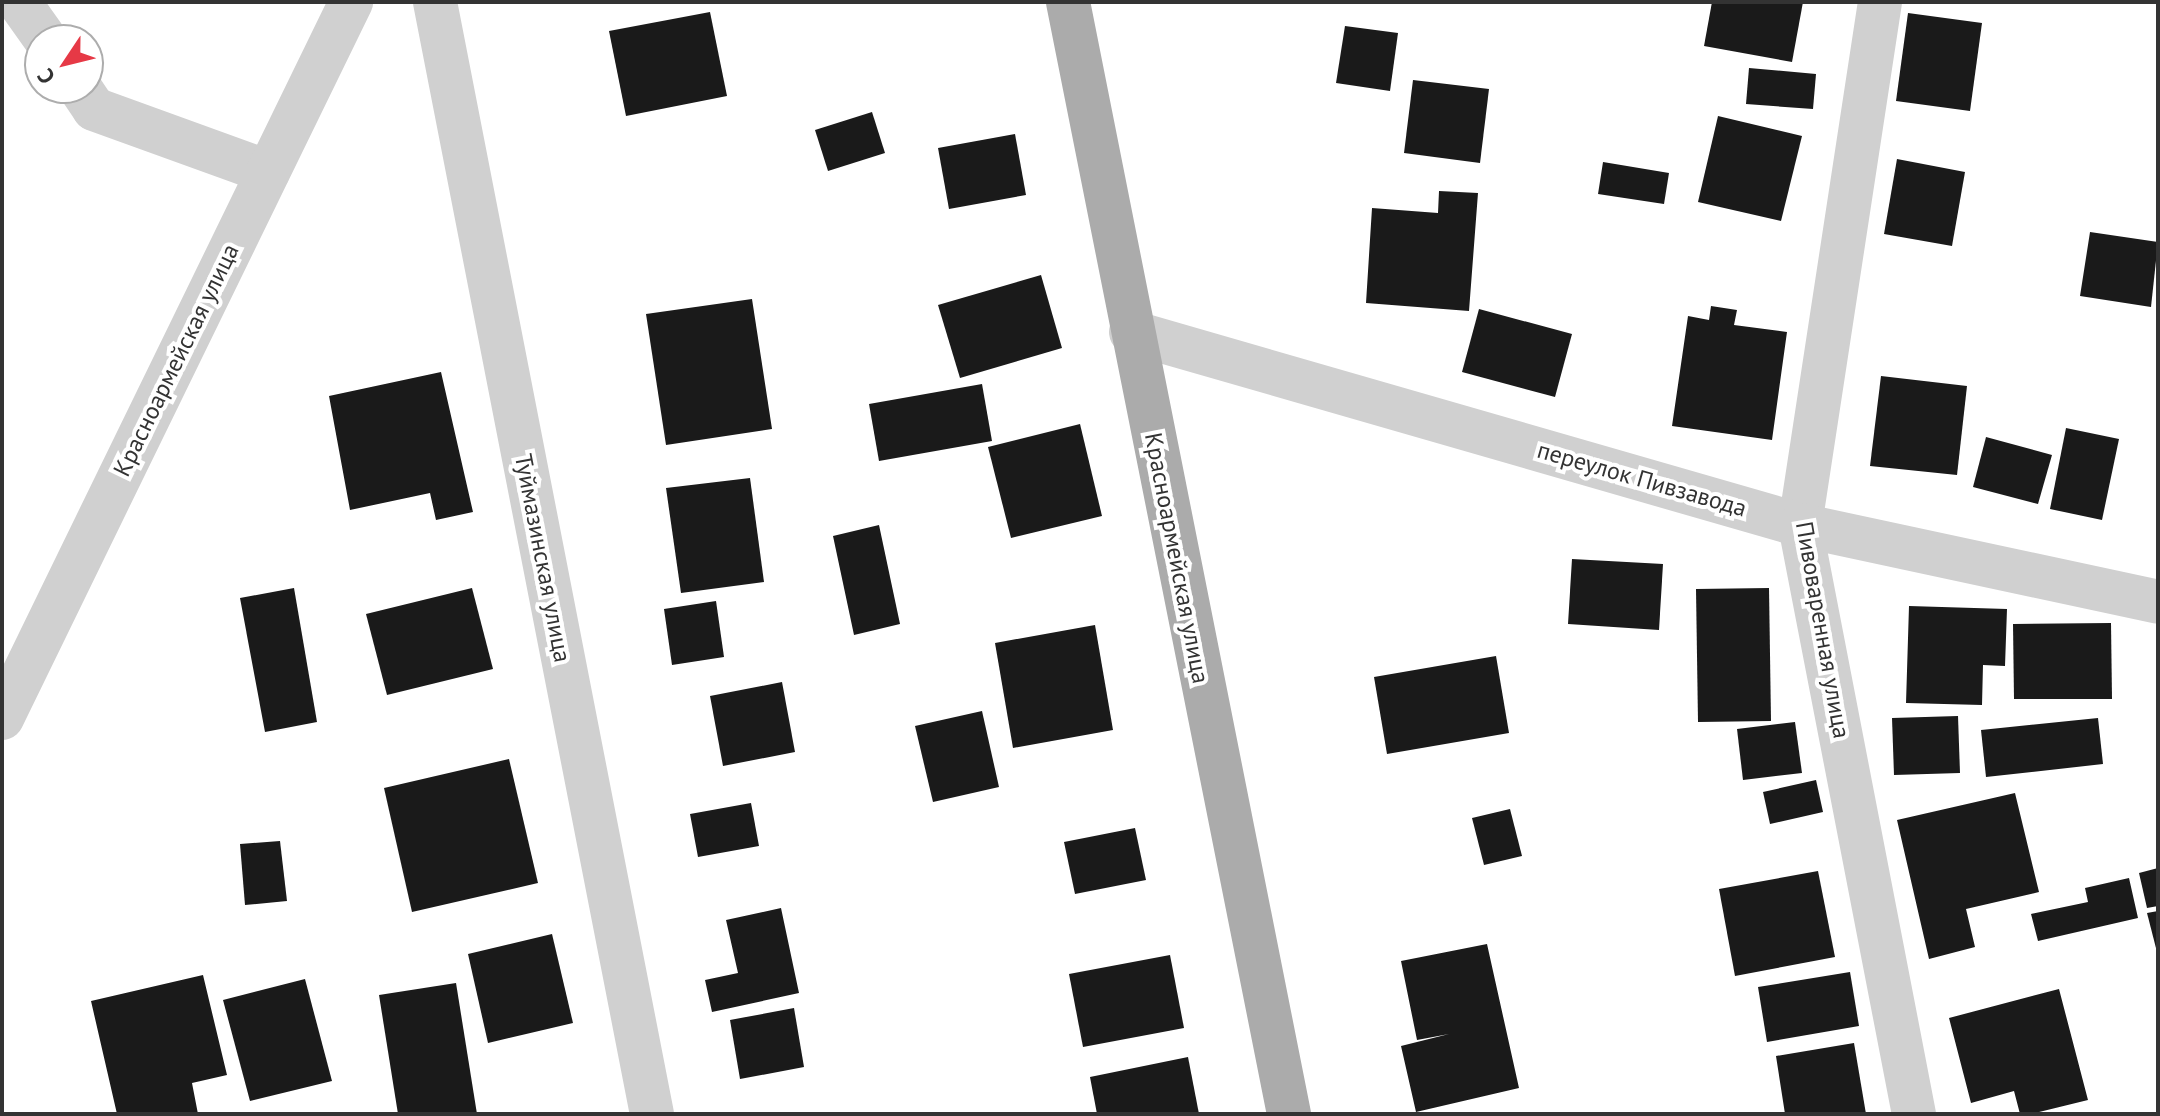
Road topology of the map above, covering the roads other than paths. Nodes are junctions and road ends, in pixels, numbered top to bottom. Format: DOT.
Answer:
graph roads {
  1 [pos="19,2"];
  2 [pos="351,2"];
  3 [pos="435,2"];
  4 [pos="1068,2"];
  5 [pos="1880,2"];
  6 [pos="35,24"];
  7 [pos="91,104"];
  8 [pos="268,172"];
  9 [pos="1131,332"];
  10 [pos="1800,525"];
  11 [pos="2158,602"];
  12 [pos="2,718"];
  13 [pos="652,1114"];
  14 [pos="1289,1114"];
  15 [pos="1914,1114"];
  1 -- 6 [label="street"];
  2 -- 8 [label="street, Красноармейская улица"];
  3 -- 13 [label="street, Туймазинская улица"];
  4 -- 9 [label="main road, Красноармейская улица"];
  5 -- 10 [label="street, Пивоваренная улица"];
  7 -- 8 [label="street"];
  8 -- 12 [label="street, Красноармейская улица"];
  9 -- 10 [label="street, переулок Пивзавода"];
  9 -- 14 [label="main road, Красноармейская улица"];
  10 -- 11 [label="street, переулок Пивзавода"];
  10 -- 15 [label="street, Пивоваренная улица"];
}
